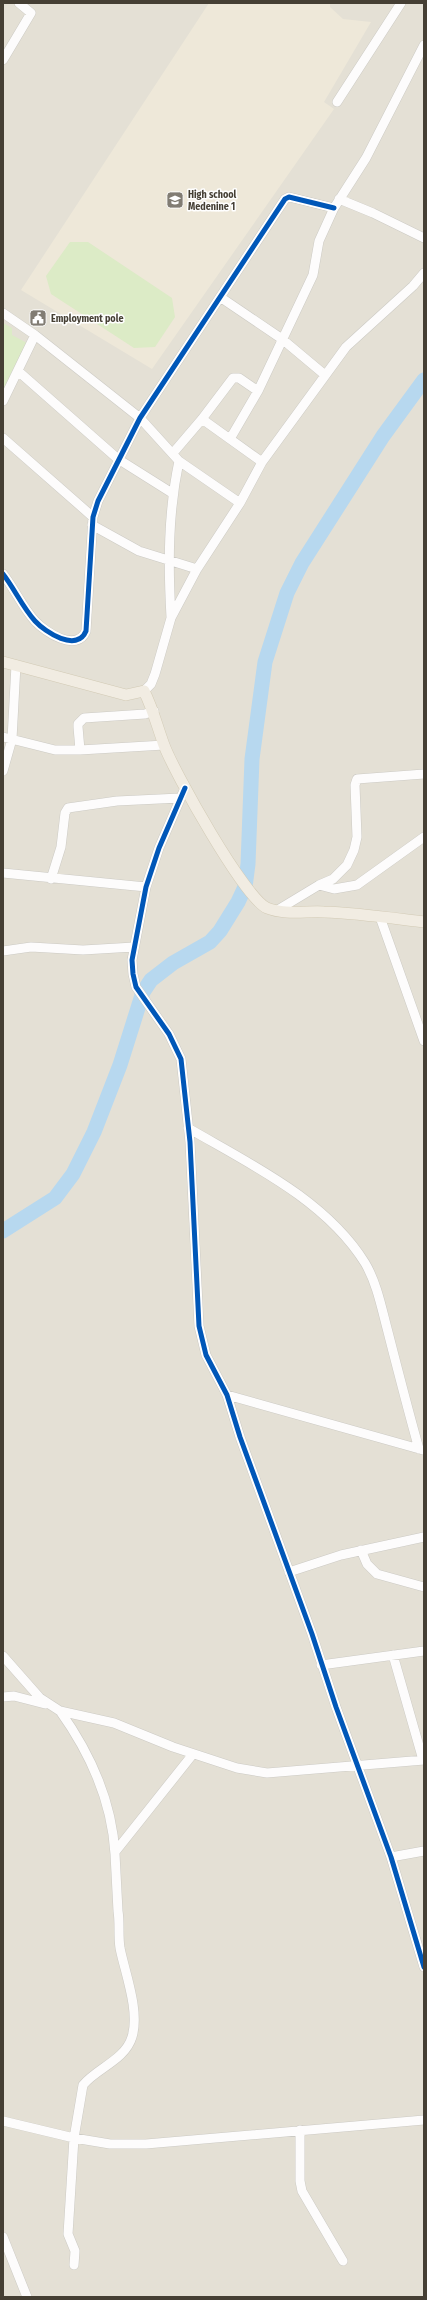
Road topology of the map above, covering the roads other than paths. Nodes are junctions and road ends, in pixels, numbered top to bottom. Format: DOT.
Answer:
graph roads {
  1 [pos="19,3"];
  2 [pos="401,3"];
  3 [pos="424,45"];
  4 [pos="3,60"];
  5 [pos="337,102"];
  6 [pos="339,199"];
  7 [pos="334,208"];
  8 [pos="424,238"];
  9 [pos="424,273"];
  10 [pos="220,297"];
  11 [pos="3,313"];
  12 [pos="35,335"];
  13 [pos="282,339"];
  14 [pos="18,371"];
  15 [pos="325,374"];
  16 [pos="258,391"];
  17 [pos="3,401"];
  18 [pos="140,418"];
  19 [pos="202,419"];
  20 [pos="3,438"];
  21 [pos="230,439"];
  22 [pos="176,457"];
  23 [pos="118,459"];
  24 [pos="262,462"];
  25 [pos="172,493"];
  26 [pos="240,503"];
  27 [pos="93,521"];
  28 [pos="169,561"];
  29 [pos="197,569"];
  30 [pos="3,574"];
  31 [pos="172,618"];
  32 [pos="3,662"];
  33 [pos="16,665"];
  34 [pos="144,691"];
  35 [pos="154,711"];
  36 [pos="8,738"];
  37 [pos="164,745"];
  38 [pos="80,750"];
  39 [pos="3,770"];
  40 [pos="424,774"];
  41 [pos="183,793"];
  42 [pos="424,838"];
  43 [pos="3,873"];
  44 [pos="52,879"];
  45 [pos="319,885"];
  46 [pos="146,887"];
  47 [pos="276,911"];
  48 [pos="380,917"];
  49 [pos="424,922"];
  50 [pos="134,947"];
  51 [pos="3,951"];
  52 [pos="424,1041"];
  53 [pos="188,1128"];
  54 [pos="227,1395"];
  55 [pos="422,1450"];
  56 [pos="424,1537"];
  57 [pos="361,1550"];
  58 [pos="289,1572"];
  59 [pos="424,1587"];
  60 [pos="424,1651"];
  61 [pos="393,1655"];
  62 [pos="3,1656"];
  63 [pos="321,1666"];
  64 [pos="3,1697"];
  65 [pos="48,1705"];
  66 [pos="60,1711"];
  67 [pos="193,1754"];
  68 [pos="423,1760"];
  69 [pos="359,1767"];
  70 [pos="424,1851"];
  71 [pos="115,1852"];
  72 [pos="391,1857"];
  73 [pos="424,1966"];
  74 [pos="424,2120"];
  75 [pos="3,2121"];
  76 [pos="300,2130"];
  77 [pos="74,2138"];
  78 [pos="3,2237"];
  79 [pos="342,2261"];
  80 [pos="74,2265"];
  81 [pos="27,2297"];
  1 -- 4 [label="street"];
  2 -- 5 [label="street"];
  3 -- 6 [label="street"];
  6 -- 7 [label="street"];
  6 -- 8 [label="street"];
  7 -- 10 [label="street"];
  7 -- 13 [label="street"];
  9 -- 15 [label="street"];
  10 -- 13 [label="street"];
  10 -- 18 [label="street"];
  11 -- 12 [label="street"];
  12 -- 14 [label="street"];
  12 -- 18 [label="street"];
  13 -- 15 [label="street"];
  13 -- 16 [label="street"];
  14 -- 17 [label="street"];
  14 -- 23 [label="street"];
  15 -- 24 [label="street"];
  16 -- 19 [label="street"];
  16 -- 21 [label="street"];
  18 -- 22 [label="street"];
  18 -- 23 [label="street"];
  19 -- 21 [label="street"];
  19 -- 22 [label="street"];
  20 -- 27 [label="street"];
  21 -- 24 [label="street"];
  22 -- 25 [label="street"];
  22 -- 26 [label="street"];
  23 -- 25 [label="street"];
  23 -- 27 [label="street"];
  24 -- 26 [label="street"];
  25 -- 28 [label="street"];
  26 -- 29 [label="street"];
  27 -- 28 [label="street"];
  27 -- 30 [label="street"];
  28 -- 29 [label="street"];
  28 -- 31 [label="street"];
  29 -- 31 [label="street"];
  31 -- 34 [label="street"];
  32 -- 33 [label="main road"];
  33 -- 34 [label="main road"];
  33 -- 36 [label="street"];
  34 -- 35 [label="main road"];
  35 -- 37 [label="main road"];
  35 -- 38 [label="street"];
  36 -- 38 [label="street"];
  36 -- 39 [label="street"];
  37 -- 38 [label="street"];
  37 -- 41 [label="main road"];
  40 -- 45 [label="street"];
  41 -- 44 [label="street"];
  41 -- 46 [label="street"];
  41 -- 47 [label="main road"];
  42 -- 45 [label="street"];
  43 -- 44 [label="street"];
  44 -- 46 [label="street"];
  45 -- 47 [label="street"];
  46 -- 50 [label="street"];
  47 -- 48 [label="main road"];
  48 -- 49 [label="main road"];
  48 -- 52 [label="street"];
  50 -- 51 [label="street"];
  50 -- 53 [label="street"];
  53 -- 54 [label="street"];
  53 -- 55 [label="street"];
  54 -- 55 [label="street"];
  54 -- 58 [label="street"];
  56 -- 57 [label="street"];
  57 -- 58 [label="street"];
  57 -- 59 [label="street"];
  58 -- 63 [label="street"];
  60 -- 61 [label="street"];
  61 -- 63 [label="street"];
  61 -- 68 [label="street"];
  62 -- 65 [label="street"];
  63 -- 69 [label="street"];
  64 -- 65 [label="street"];
  65 -- 66 [label="street"];
  66 -- 67 [label="street"];
  66 -- 71 [label="street"];
  67 -- 69 [label="street"];
  67 -- 71 [label="street"];
  68 -- 69 [label="street"];
  69 -- 72 [label="street"];
  70 -- 72 [label="street"];
  71 -- 77 [label="street"];
  72 -- 73 [label="street"];
  74 -- 76 [label="street"];
  75 -- 77 [label="street"];
  76 -- 77 [label="street"];
  76 -- 79 [label="street"];
  77 -- 80 [label="street"];
  78 -- 81 [label="street"];
}
